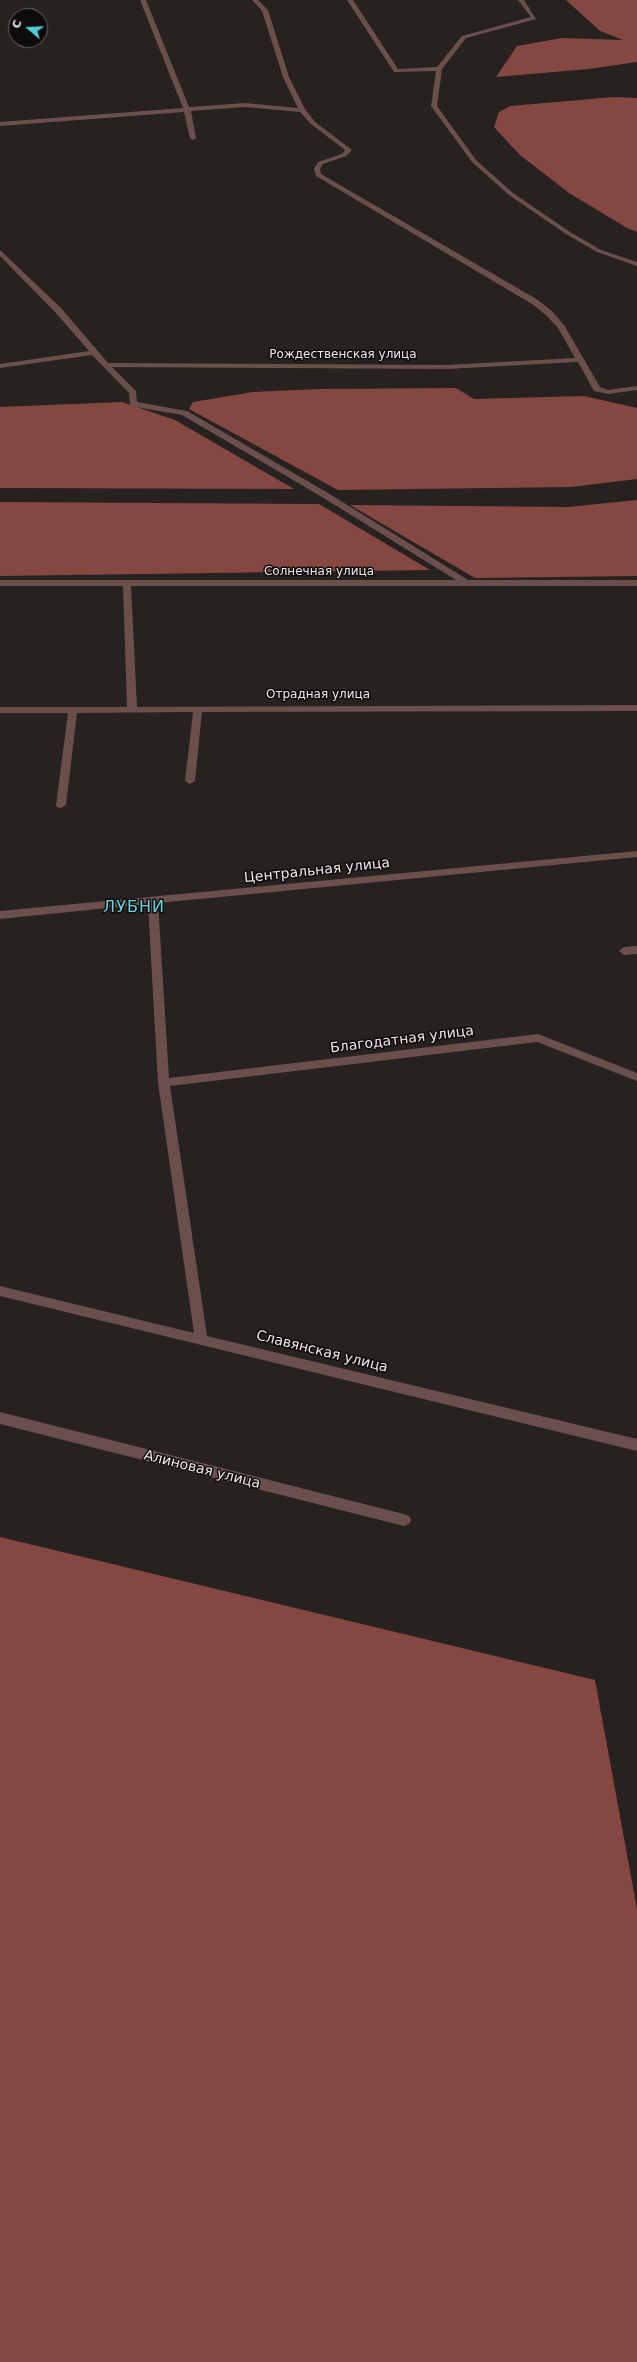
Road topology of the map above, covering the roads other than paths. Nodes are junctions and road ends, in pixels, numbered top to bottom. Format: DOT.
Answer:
graph roads {
  1 [pos="143,0"];
  2 [pos="255,0"];
  3 [pos="350,0"];
  4 [pos="521,0"];
  5 [pos="439,69"];
  6 [pos="187,109"];
  7 [pos="302,110"];
  8 [pos="0,124"];
  9 [pos="194,138"];
  10 [pos="0,252"];
  11 [pos="637,264"];
  12 [pos="94,353"];
  13 [pos="580,360"];
  14 [pos="106,365"];
  15 [pos="0,366"];
  16 [pos="637,388"];
  17 [pos="0,583"];
  18 [pos="637,583"];
  19 [pos="127,584"];
  20 [pos="468,584"];
  21 [pos="198,708"];
  22 [pos="637,708"];
  23 [pos="73,709"];
  24 [pos="132,709"];
  25 [pos="0,710"];
  26 [pos="190,781"];
  27 [pos="61,805"];
  28 [pos="637,854"];
  29 [pos="153,901"];
  30 [pos="0,915"];
  31 [pos="637,950"];
  32 [pos="624,952"];
  33 [pos="637,1076"];
  34 [pos="164,1083"];
  35 [pos="0,1291"];
  36 [pos="201,1339"];
  37 [pos="0,1418"];
  38 [pos="637,1445"];
  39 [pos="404,1520"];
  1 -- 6 [label="street"];
  2 -- 7 [label="street"];
  3 -- 5 [label="street"];
  4 -- 5 [label="street"];
  5 -- 11 [label="street"];
  6 -- 7 [label="street"];
  6 -- 8 [label="street"];
  6 -- 9 [label="street"];
  7 -- 13 [label="street"];
  10 -- 12 [label="street"];
  12 -- 14 [label="street"];
  12 -- 15 [label="street"];
  13 -- 14 [label="street, Рождественская улица"];
  13 -- 16 [label="street"];
  14 -- 20 [label="street"];
  17 -- 19 [label="street, Солнечная улица"];
  18 -- 20 [label="street, Солнечная улица"];
  19 -- 20 [label="street, Солнечная улица"];
  19 -- 24 [label="street"];
  21 -- 22 [label="street, Отрадная улица"];
  21 -- 24 [label="street, Отрадная улица"];
  21 -- 26 [label="street"];
  23 -- 24 [label="street, Отрадная улица"];
  23 -- 25 [label="street, Отрадная улица"];
  23 -- 27 [label="street"];
  28 -- 29 [label="street, Центральная улица"];
  29 -- 30 [label="street, Центральная улица"];
  29 -- 34 [label="street"];
  31 -- 32 [label="street"];
  33 -- 34 [label="street, Благодатная улица"];
  34 -- 36 [label="street"];
  35 -- 36 [label="street, Славянская улица"];
  36 -- 38 [label="street, Славянская улица"];
  37 -- 39 [label="street, Алиновая улица"];
}
